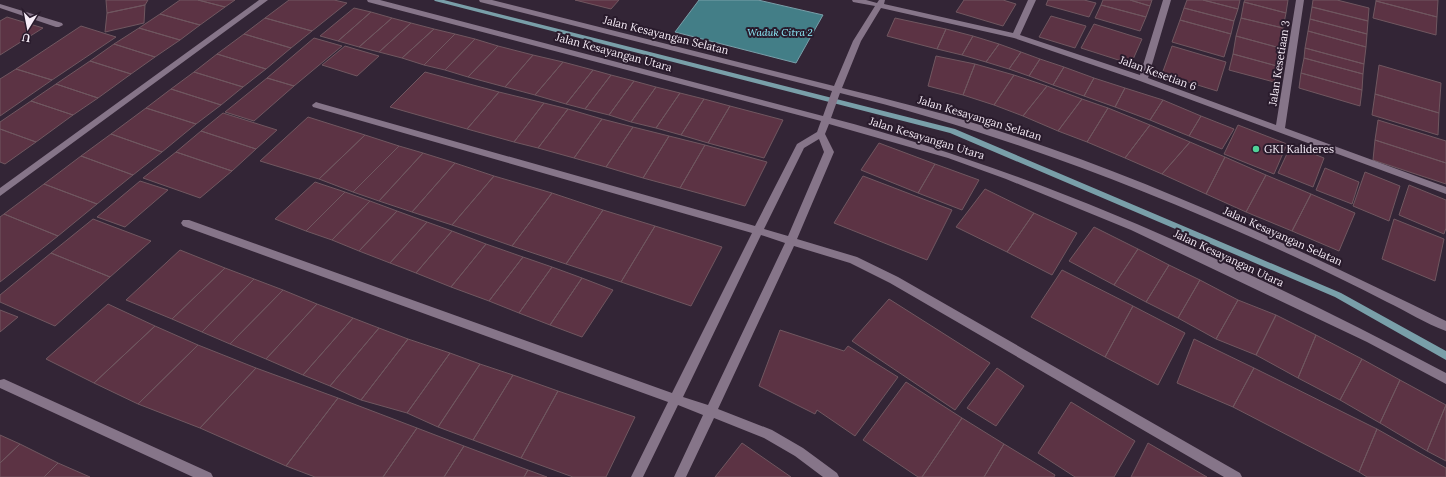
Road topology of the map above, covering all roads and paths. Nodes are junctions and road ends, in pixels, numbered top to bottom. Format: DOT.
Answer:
graph roads {
  1 [pos="264,0"];
  2 [pos="371,0"];
  3 [pos="483,0"];
  4 [pos="856,0"];
  5 [pos="1032,0"];
  6 [pos="1167,0"];
  7 [pos="1300,0"];
  8 [pos="881,3"];
  9 [pos="0,6"];
  10 [pos="59,25"];
  11 [pos="1016,36"];
  12 [pos="1143,79"];
  13 [pos="836,92"];
  14 [pos="316,105"];
  15 [pos="826,118"];
  16 [pos="1280,129"];
  17 [pos="821,134"];
  18 [pos="1446,191"];
  19 [pos="0,193"];
  20 [pos="186,223"];
  21 [pos="759,232"];
  22 [pos="791,241"];
  23 [pos="1446,326"];
  24 [pos="1446,379"];
  25 [pos="4,384"];
  26 [pos="676,400"];
  27 [pos="710,412"];
  28 [pos="207,477"];
  29 [pos="637,477"];
  30 [pos="680,477"];
  31 [pos="833,477"];
  32 [pos="1236,477"];
  1 -- 19 [label="street"];
  2 -- 15 [label="street, Jalan Kesayangan Utara"];
  3 -- 13 [label="street, Jalan Kesayangan Selatan"];
  4 -- 8 [label="street, Jalan Kesetian 6"];
  5 -- 11 [label="street"];
  6 -- 12 [label="street"];
  7 -- 16 [label="street, Jalan Kesetiaan 3"];
  8 -- 11 [label="street, Jalan Kesetian 6"];
  8 -- 13 [label="street"];
  9 -- 10 [label="street"];
  11 -- 12 [label="street, Jalan Kesetian 6"];
  12 -- 16 [label="street, Jalan Kesetian 6"];
  13 -- 15 [label="street"];
  13 -- 23 [label="street, Jalan Kesayangan Selatan"];
  14 -- 21 [label="street"];
  15 -- 17 [label="street"];
  15 -- 24 [label="street, Jalan Kesayangan Utara"];
  16 -- 18 [label="street, Jalan Kesetian 6"];
  17 -- 21 [label="street"];
  17 -- 22 [label="street"];
  20 -- 26 [label="street"];
  21 -- 22 [label="street"];
  21 -- 26 [label="street"];
  22 -- 27 [label="street"];
  22 -- 32 [label="street"];
  25 -- 28 [label="street"];
  26 -- 27 [label="street"];
  26 -- 29 [label="street"];
  27 -- 30 [label="street"];
  27 -- 31 [label="street"];
}
